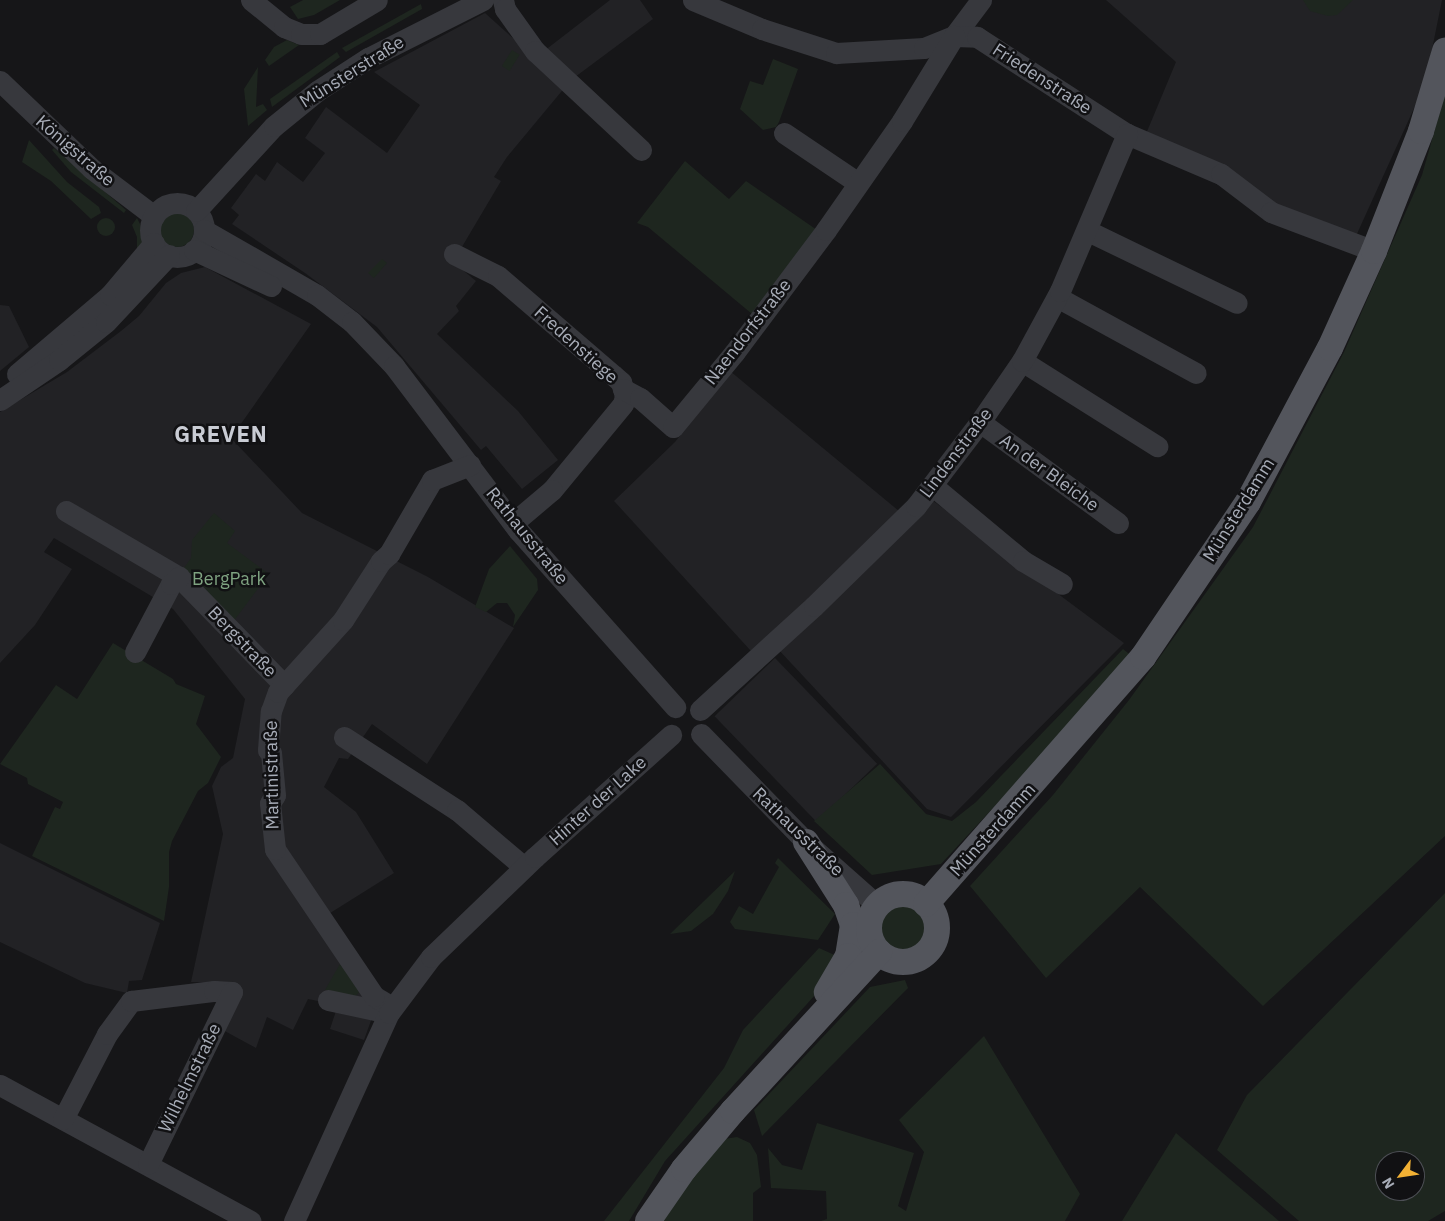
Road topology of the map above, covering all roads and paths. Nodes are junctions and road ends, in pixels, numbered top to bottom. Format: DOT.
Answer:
graph roads {
  1 [pos="251,0"];
  2 [pos="377,0"];
  3 [pos="483,0"];
  4 [pos="503,0"];
  5 [pos="981,0"];
  6 [pos="705,2"];
  7 [pos="954,36"];
  8 [pos="1445,51"];
  9 [pos="0,81"];
  10 [pos="784,133"];
  11 [pos="1127,134"];
  12 [pos="641,150"];
  13 [pos="858,183"];
  14 [pos="196,211"];
  15 [pos="154,216"];
  16 [pos="204,230"];
  17 [pos="1088,231"];
  18 [pos="162,249"];
  19 [pos="194,250"];
  20 [pos="1374,250"];
  21 [pos="454,254"];
  22 [pos="1057,297"];
  23 [pos="1237,303"];
  24 [pos="350,325"];
  25 [pos="1022,361"];
  26 [pos="1196,373"];
  27 [pos="0,386"];
  28 [pos="622,389"];
  29 [pos="0,400"];
  30 [pos="980,422"];
  31 [pos="1157,446"];
  32 [pos="470,465"];
  33 [pos="933,486"];
  34 [pos="66,511"];
  35 [pos="513,523"];
  36 [pos="1118,523"];
  37 [pos="179,577"];
  38 [pos="1062,584"];
  39 [pos="136,652"];
  40 [pos="284,685"];
  41 [pos="675,707"];
  42 [pos="700,710"];
  43 [pos="701,734"];
  44 [pos="671,735"];
  45 [pos="344,737"];
  46 [pos="806,842"];
  47 [pos="524,867"];
  48 [pos="926,904"];
  49 [pos="877,905"];
  50 [pos="879,952"];
  51 [pos="328,1000"];
  52 [pos="391,1010"];
  53 [pos="806,1030"];
  54 [pos="0,1085"];
  55 [pos="63,1119"];
  56 [pos="148,1164"];
  57 [pos="250,1221"];
  58 [pos="294,1221"];
  59 [pos="648,1221"];
  1 -- 2 [label="street"];
  3 -- 14 [label="street, Münsterstraße"];
  4 -- 12 [label="street"];
  5 -- 7 [label="street"];
  6 -- 7 [label="street, Friedenstraße"];
  7 -- 11 [label="street, Friedenstraße"];
  7 -- 13 [label="street, Naendorfstraße"];
  8 -- 20 [label="main road, Münsterdamm"];
  9 -- 15 [label="street, Königstraße"];
  10 -- 13 [label="street"];
  11 -- 17 [label="street, Lindenstraße"];
  11 -- 20 [label="street, Friedenstraße"];
  13 -- 28 [label="street, Naendorfstraße"];
  14 -- 15 [label="street"];
  14 -- 16 [label="street"];
  15 -- 18 [label="street"];
  16 -- 19 [label="street"];
  16 -- 24 [label="street"];
  17 -- 22 [label="street, Lindenstraße"];
  17 -- 23 [label="street"];
  18 -- 19 [label="street"];
  18 -- 27 [label="street"];
  18 -- 29 [label="street"];
  19 -- 24 [label="street"];
  20 -- 48 [label="main road, Münsterdamm"];
  21 -- 28 [label="street, Fredenstiege"];
  22 -- 25 [label="street, Lindenstraße"];
  22 -- 26 [label="street"];
  24 -- 32 [label="street, Rathausstraße"];
  25 -- 30 [label="street, Lindenstraße"];
  25 -- 31 [label="street"];
  28 -- 35 [label="street, Fredenstiege"];
  30 -- 33 [label="street, Lindenstraße"];
  30 -- 36 [label="street, An der Bleiche"];
  32 -- 35 [label="street, Rathausstraße"];
  32 -- 40 [label="street, Martinistraße"];
  33 -- 38 [label="street"];
  33 -- 42 [label="street, Lindenstraße"];
  34 -- 37 [label="street, Bergstraße"];
  35 -- 41 [label="street, Rathausstraße"];
  37 -- 39 [label="street"];
  37 -- 40 [label="street, Bergstraße"];
  40 -- 52 [label="street, Martinistraße"];
  41 -- 42 [label="street"];
  41 -- 44 [label="street"];
  42 -- 43 [label="street"];
  43 -- 44 [label="street"];
  43 -- 46 [label="street, Rathausstraße"];
  44 -- 47 [label="street, Hinter der Lake"];
  45 -- 47 [label="street"];
  46 -- 49 [label="street, Rathausstraße"];
  46 -- 53 [label="main road"];
  47 -- 52 [label="street, Hinter der Lake"];
  48 -- 49 [label="main road"];
  48 -- 50 [label="main road"];
  49 -- 50 [label="main road"];
  50 -- 53 [label="main road"];
  51 -- 52 [label="street"];
  52 -- 58 [label="street"];
  53 -- 59 [label="main road"];
  54 -- 55 [label="street"];
  55 -- 56 [label="street"];
  55 -- 56 [label="street, Wilhelmstraße"];
  56 -- 57 [label="street"];
}
